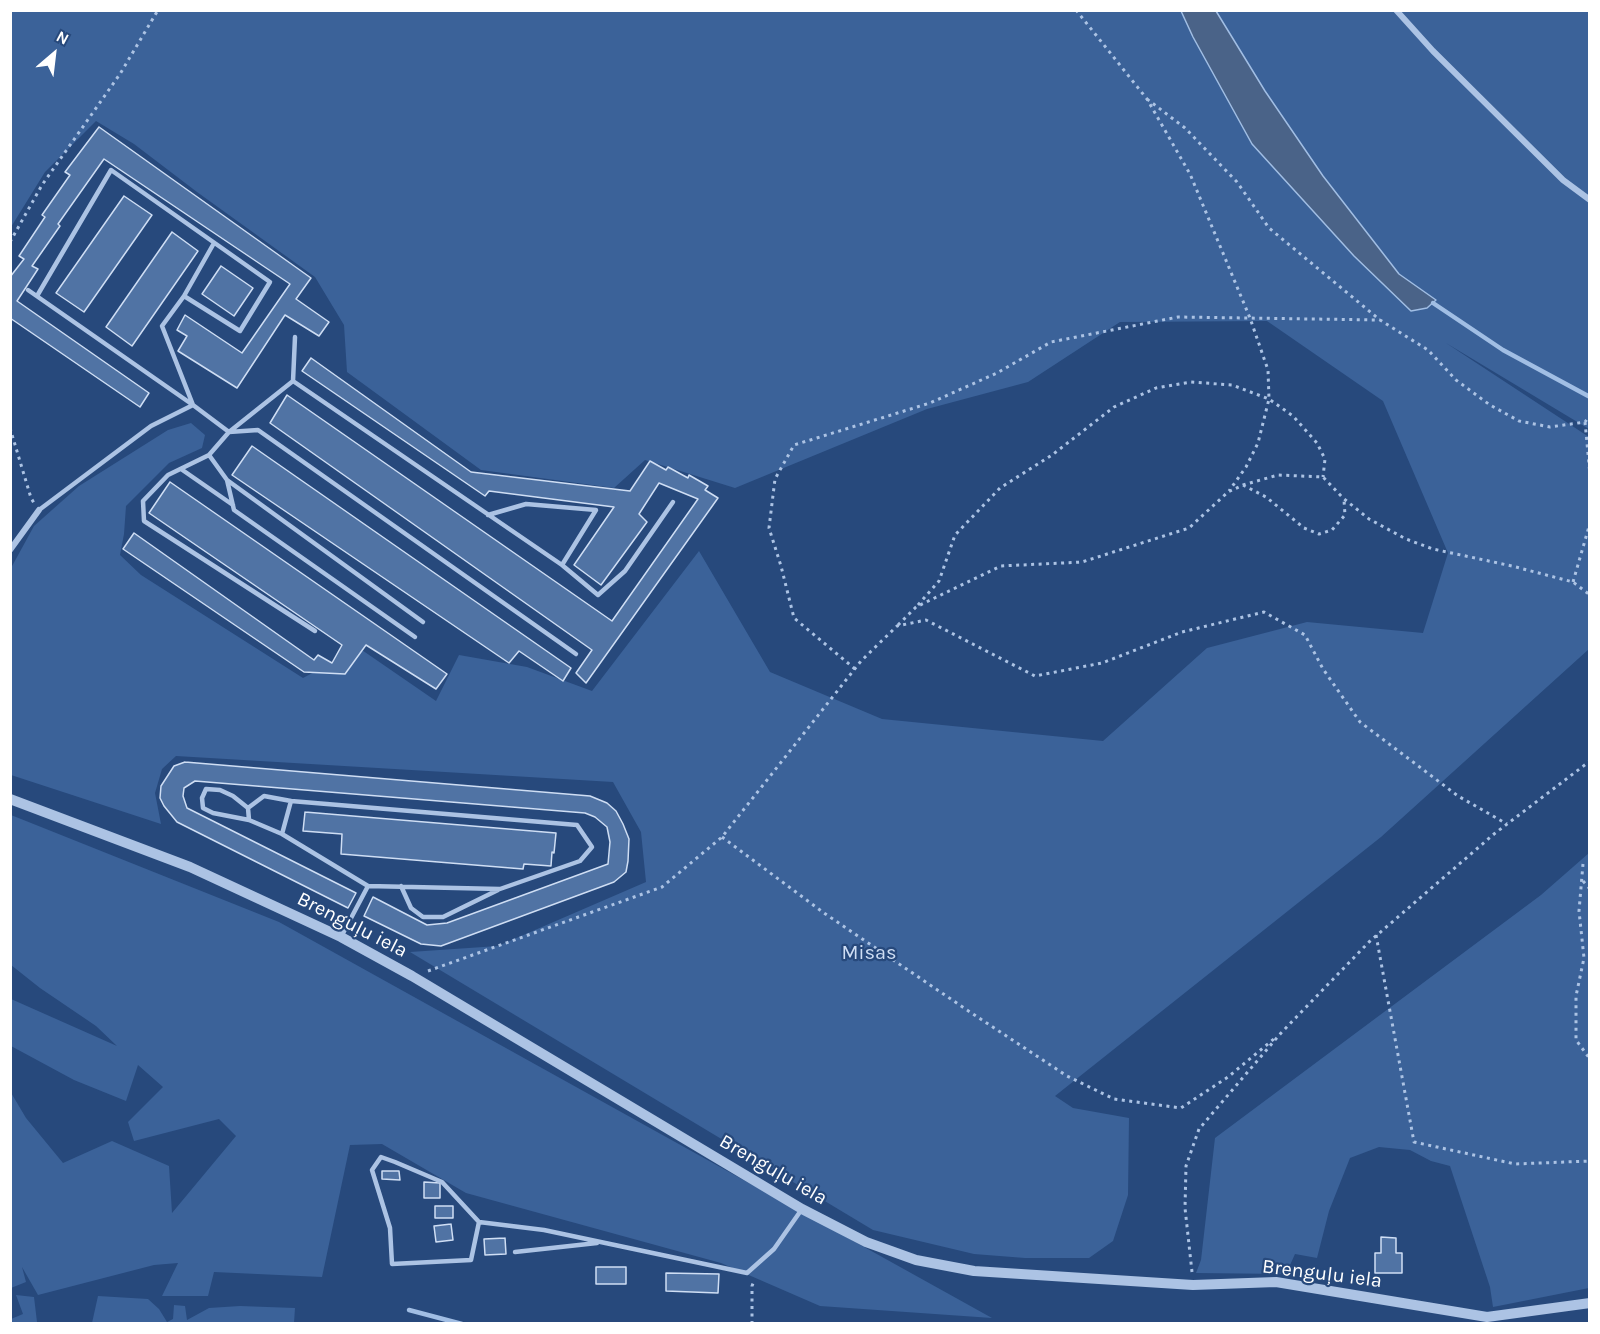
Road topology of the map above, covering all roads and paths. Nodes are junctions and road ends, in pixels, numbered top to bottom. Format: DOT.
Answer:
graph roads {
  1 [pos="158,10"];
  2 [pos="1076,10"];
  3 [pos="1396,10"];
  4 [pos="1147,99"];
  5 [pos="1590,200"];
  6 [pos="10,242"];
  7 [pos="214,243"];
  8 [pos="28,290"];
  9 [pos="37,296"];
  10 [pos="184,296"];
  11 [pos="1250,318"];
  12 [pos="1380,320"];
  13 [pos="296,337"];
  14 [pos="293,381"];
  15 [pos="1269,399"];
  16 [pos="194,405"];
  17 [pos="1590,415"];
  18 [pos="1586,422"];
  19 [pos="10,428"];
  20 [pos="229,432"];
  21 [pos="209,455"];
  22 [pos="181,469"];
  23 [pos="1590,475"];
  24 [pos="1323,477"];
  25 [pos="227,480"];
  26 [pos="1242,485"];
  27 [pos="1228,492"];
  28 [pos="1343,498"];
  29 [pos="674,502"];
  30 [pos="233,505"];
  31 [pos="39,510"];
  32 [pos="488,515"];
  33 [pos="1590,523"];
  34 [pos="10,550"];
  35 [pos="562,565"];
  36 [pos="1573,582"];
  37 [pos="1590,595"];
  38 [pos="916,607"];
  39 [pos="423,622"];
  40 [pos="897,626"];
  41 [pos="315,631"];
  42 [pos="415,637"];
  43 [pos="576,654"];
  44 [pos="855,669"];
  45 [pos="1590,761"];
  46 [pos="10,799"];
  47 [pos="291,801"];
  48 [pos="248,808"];
  49 [pos="249,820"];
  50 [pos="1507,824"];
  51 [pos="282,834"];
  52 [pos="722,837"];
  53 [pos="1583,864"];
  54 [pos="1582,880"];
  55 [pos="368,886"];
  56 [pos="402,886"];
  57 [pos="500,889"];
  58 [pos="1590,889"];
  59 [pos="1376,935"];
  60 [pos="341,937"];
  61 [pos="412,976"];
  62 [pos="1281,1033"];
  63 [pos="1590,1059"];
  64 [pos="1590,1161"];
  65 [pos="802,1209"];
  66 [pos="479,1222"];
  67 [pos="603,1242"];
  68 [pos="515,1252"];
  69 [pos="764,1259"];
  70 [pos="1193,1286"];
  71 [pos="1590,1303"];
  72 [pos="752,1323"];
  1 -- 6 [label="path"];
  2 -- 4 [label="path"];
  3 -- 5 [label="street"];
  4 -- 11 [label="path"];
  4 -- 12 [label="path"];
  7 -- 9 [label="lane"];
  7 -- 10 [label="lane"];
  7 -- 10 [label="lane"];
  8 -- 9 [label="lane"];
  9 -- 16 [label="lane"];
  10 -- 16 [label="lane"];
  11 -- 12 [label="path"];
  11 -- 15 [label="path"];
  11 -- 44 [label="path"];
  12 -- 18 [label="path"];
  13 -- 14 [label="lane"];
  14 -- 20 [label="lane"];
  14 -- 32 [label="lane"];
  15 -- 24 [label="path"];
  15 -- 27 [label="path"];
  15 -- 38 [label="path"];
  16 -- 20 [label="lane"];
  16 -- 31 [label="lane"];
  17 -- 18 [label="path"];
  18 -- 23 [label="path"];
  19 -- 31 [label="path"];
  20 -- 21 [label="lane"];
  20 -- 43 [label="lane"];
  21 -- 22 [label="lane"];
  21 -- 25 [label="lane"];
  22 -- 30 [label="lane"];
  22 -- 41 [label="lane"];
  24 -- 26 [label="path"];
  24 -- 28 [label="path"];
  25 -- 30 [label="lane"];
  25 -- 39 [label="lane"];
  26 -- 27 [label="path"];
  26 -- 28 [label="path"];
  27 -- 38 [label="path"];
  28 -- 36 [label="path"];
  29 -- 35 [label="lane"];
  30 -- 42 [label="lane"];
  31 -- 34 [label="street"];
  32 -- 35 [label="lane"];
  32 -- 35 [label="lane"];
  33 -- 36 [label="path"];
  36 -- 37 [label="path"];
  38 -- 40 [label="path"];
  40 -- 44 [label="path"];
  40 -- 50 [label="path"];
  44 -- 52 [label="path"];
  45 -- 50 [label="path"];
  46 -- 60 [label="street, Brenguļu iela"];
  47 -- 48 [label="lane"];
  47 -- 51 [label="lane"];
  47 -- 57 [label="lane"];
  48 -- 49 [label="lane"];
  48 -- 49 [label="lane"];
  49 -- 51 [label="lane"];
  50 -- 59 [label="path"];
  51 -- 55 [label="lane"];
  52 -- 61 [label="path"];
  52 -- 62 [label="path"];
  53 -- 54 [label="path"];
  54 -- 58 [label="path"];
  54 -- 63 [label="path"];
  55 -- 56 [label="lane"];
  55 -- 60 [label="lane"];
  56 -- 57 [label="lane"];
  56 -- 57 [label="lane"];
  59 -- 62 [label="path"];
  59 -- 64 [label="path"];
  60 -- 61 [label="street, Brenguļu iela"];
  61 -- 65 [label="street, Brenguļu iela"];
  62 -- 70 [label="path"];
  65 -- 69 [label="lane"];
  65 -- 70 [label="street, Brenguļu iela"];
  66 -- 66 [label="lane"];
  66 -- 67 [label="lane"];
  67 -- 68 [label="lane"];
  67 -- 69 [label="lane"];
  69 -- 72 [label="path"];
  70 -- 71 [label="street, Brenguļu iela"];
}
